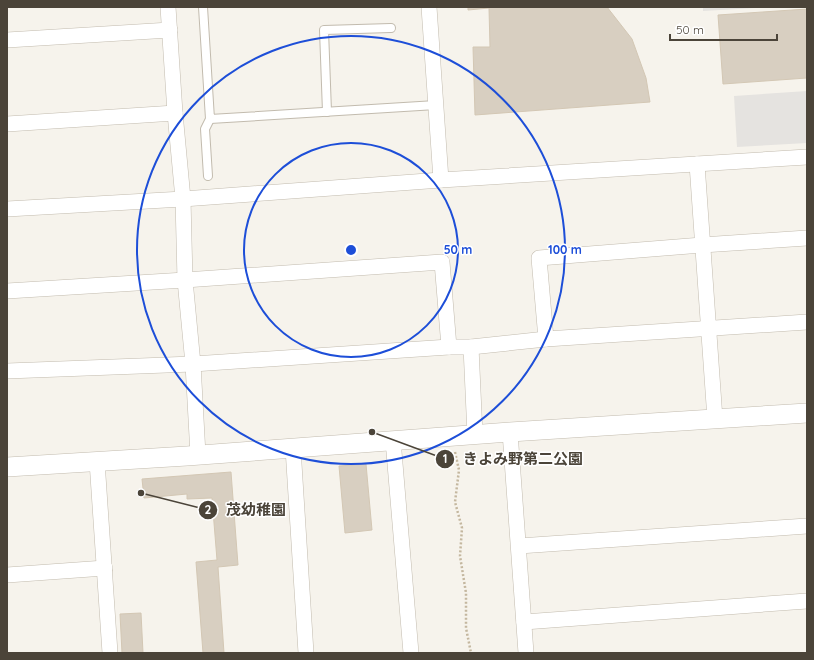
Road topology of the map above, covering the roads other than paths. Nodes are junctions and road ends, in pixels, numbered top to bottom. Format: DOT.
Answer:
graph roads {
  1 [pos="168,7"];
  2 [pos="203,7"];
  3 [pos="429,7"];
  4 [pos="391,28"];
  5 [pos="170,30"];
  6 [pos="7,40"];
  7 [pos="436,105"];
  8 [pos="327,112"];
  9 [pos="175,113"];
  10 [pos="210,118"];
  11 [pos="7,124"];
  12 [pos="807,156"];
  13 [pos="697,164"];
  14 [pos="208,176"];
  15 [pos="441,180"];
  16 [pos="183,199"];
  17 [pos="7,209"];
  18 [pos="807,238"];
  19 [pos="702,245"];
  20 [pos="185,280"];
  21 [pos="7,291"];
  22 [pos="807,322"];
  23 [pos="708,328"];
  24 [pos="546,339"];
  25 [pos="449,347"];
  26 [pos="471,347"];
  27 [pos="193,364"];
  28 [pos="7,371"];
  29 [pos="807,413"];
  30 [pos="715,419"];
  31 [pos="510,432"];
  32 [pos="468,436"];
  33 [pos="393,440"];
  34 [pos="293,448"];
  35 [pos="198,455"];
  36 [pos="97,461"];
  37 [pos="7,467"];
  38 [pos="807,526"];
  39 [pos="518,546"];
  40 [pos="105,568"];
  41 [pos="7,575"];
  42 [pos="807,601"];
  43 [pos="524,622"];
  44 [pos="110,653"];
  45 [pos="306,653"];
  46 [pos="411,653"];
  47 [pos="526,653"];
  1 -- 5 [label="street"];
  2 -- 10 [label="lane"];
  3 -- 7 [label="street"];
  4 -- 8 [label="lane"];
  5 -- 6 [label="street"];
  5 -- 9 [label="street"];
  7 -- 8 [label="lane"];
  7 -- 15 [label="street"];
  8 -- 10 [label="lane"];
  9 -- 11 [label="street"];
  9 -- 16 [label="street"];
  10 -- 14 [label="lane"];
  12 -- 13 [label="street"];
  13 -- 15 [label="street"];
  13 -- 19 [label="street"];
  15 -- 16 [label="street"];
  16 -- 17 [label="street"];
  16 -- 20 [label="street"];
  18 -- 19 [label="street"];
  19 -- 23 [label="street"];
  19 -- 24 [label="street"];
  20 -- 21 [label="street"];
  20 -- 25 [label="street"];
  20 -- 27 [label="street"];
  22 -- 23 [label="street"];
  23 -- 24 [label="street"];
  23 -- 30 [label="street"];
  24 -- 26 [label="street"];
  25 -- 26 [label="street"];
  25 -- 27 [label="street"];
  26 -- 32 [label="street"];
  27 -- 28 [label="street"];
  27 -- 35 [label="street"];
  29 -- 30 [label="street"];
  30 -- 31 [label="street"];
  31 -- 32 [label="street"];
  31 -- 39 [label="street"];
  32 -- 33 [label="street"];
  33 -- 34 [label="street"];
  33 -- 46 [label="street"];
  34 -- 35 [label="street"];
  34 -- 45 [label="street"];
  35 -- 36 [label="street"];
  36 -- 37 [label="street"];
  36 -- 40 [label="street"];
  38 -- 39 [label="street"];
  39 -- 43 [label="street"];
  40 -- 41 [label="street"];
  40 -- 44 [label="street"];
  42 -- 43 [label="street"];
  43 -- 47 [label="street"];
}
